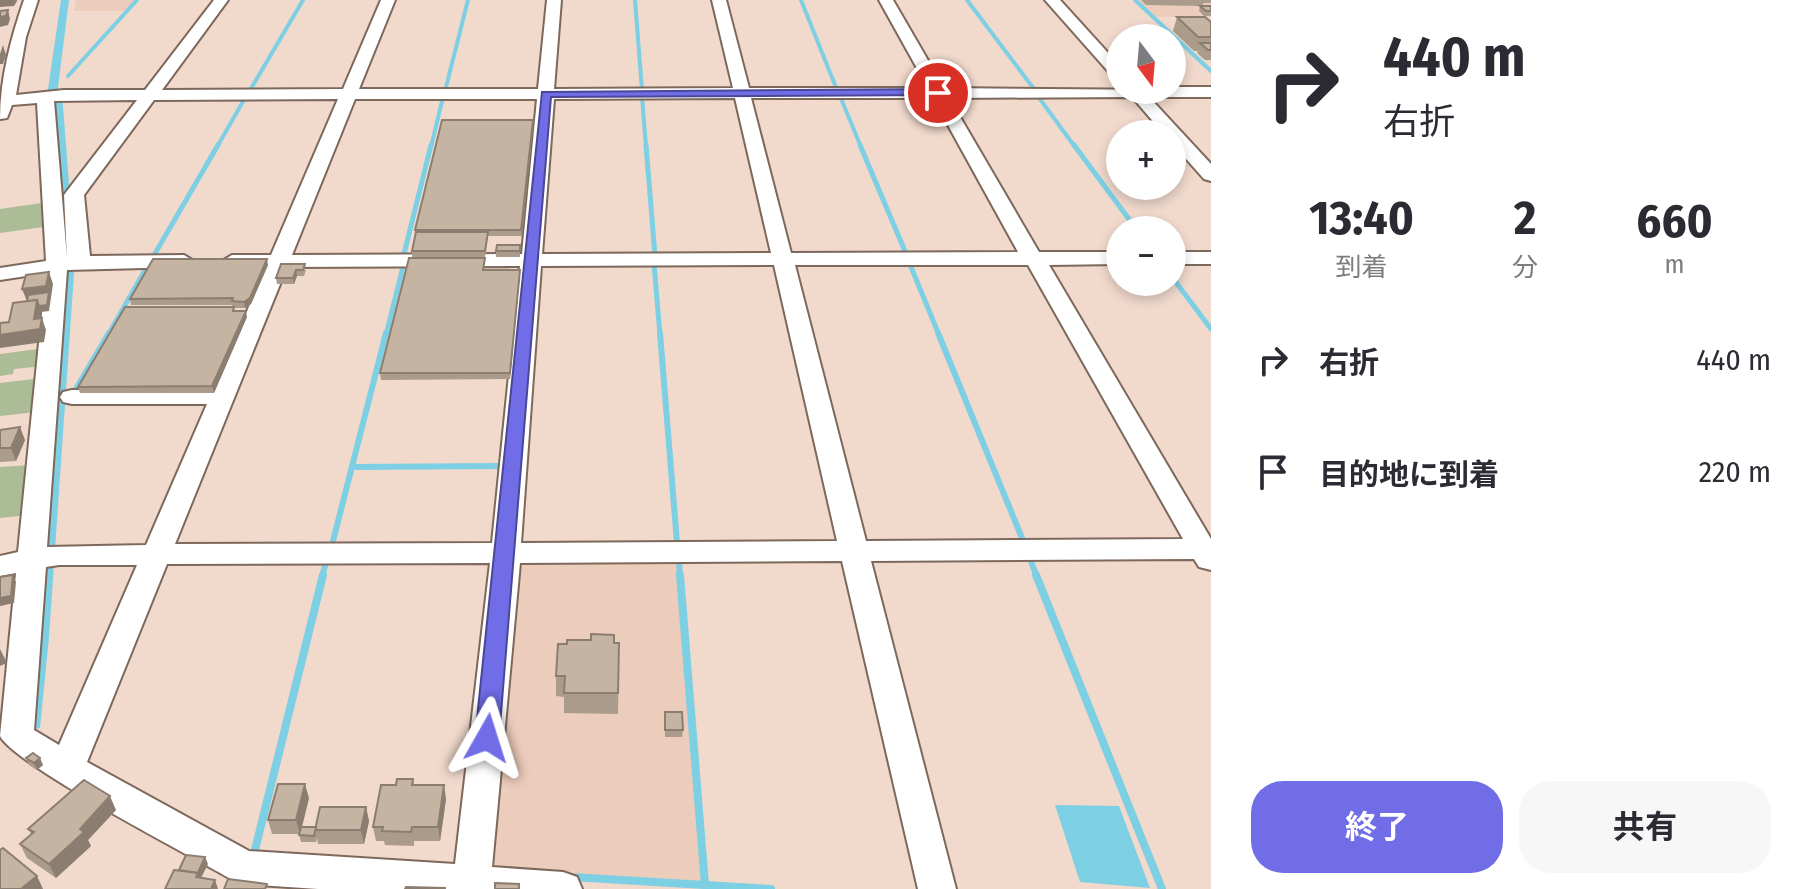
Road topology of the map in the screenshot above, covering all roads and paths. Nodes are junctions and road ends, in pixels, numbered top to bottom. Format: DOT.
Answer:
graph roads {
  1 [pos="31,0"];
  2 [pos="221,0"];
  3 [pos="388,0"];
  4 [pos="554,0"];
  5 [pos="719,0"];
  6 [pos="886,0"];
  7 [pos="1052,0"];
  8 [pos="1106,60"];
  9 [pos="1106,91"];
  10 [pos="1186,92"];
  11 [pos="1211,92"];
  12 [pos="742,93"];
  13 [pos="938,93"];
  14 [pos="546,94"];
  15 [pos="150,95"];
  16 [pos="347,95"];
  17 [pos="53,96"];
  18 [pos="1147,104"];
  19 [pos="3,109"];
  20 [pos="1211,175"];
  21 [pos="1034,258"];
  22 [pos="1106,258"];
  23 [pos="1186,258"];
  24 [pos="1211,258"];
  25 [pos="784,260"];
  26 [pos="279,261"];
  27 [pos="531,261"];
  28 [pos="66,264"];
  29 [pos="0,274"];
  30 [pos="72,397"];
  31 [pos="222,397"];
  32 [pos="855,551"];
  33 [pos="506,552"];
  34 [pos="1208,553"];
  35 [pos="156,554"];
  36 [pos="43,558"];
  37 [pos="0,566"];
  38 [pos="67,768"];
  39 [pos="472,879"];
  40 [pos="563,889"];
  41 [pos="937,889"];
  1 -- 19 [label="street"];
  2 -- 15 [label="street"];
  3 -- 16 [label="street"];
  4 -- 14 [label="street"];
  5 -- 12 [label="street"];
  6 -- 13 [label="street"];
  7 -- 8 [label="street"];
  9 -- 13 [label="street"];
  10 -- 11 [label="street"];
  12 -- 13 [label="street"];
  12 -- 14 [label="street"];
  12 -- 25 [label="street"];
  13 -- 21 [label="street"];
  14 -- 16 [label="street"];
  14 -- 27 [label="street"];
  15 -- 16 [label="street"];
  15 -- 17 [label="street"];
  15 -- 28 [label="street"];
  16 -- 26 [label="street"];
  17 -- 19 [label="street"];
  17 -- 28 [label="street"];
  18 -- 20 [label="street"];
  21 -- 22 [label="street"];
  21 -- 25 [label="street"];
  21 -- 34 [label="street"];
  23 -- 24 [label="street"];
  25 -- 27 [label="street"];
  25 -- 32 [label="street"];
  26 -- 27 [label="street"];
  26 -- 28 [label="street"];
  26 -- 31 [label="street"];
  27 -- 33 [label="street"];
  28 -- 29 [label="street"];
  28 -- 36 [label="street"];
  30 -- 31 [label="street"];
  31 -- 35 [label="street"];
  32 -- 33 [label="street"];
  32 -- 34 [label="street"];
  32 -- 41 [label="street"];
  33 -- 35 [label="street"];
  33 -- 39 [label="street"];
  35 -- 36 [label="street"];
  35 -- 38 [label="street"];
  36 -- 37 [label="street"];
  36 -- 38 [label="street"];
  38 -- 39 [label="street"];
  39 -- 40 [label="street"];
}
